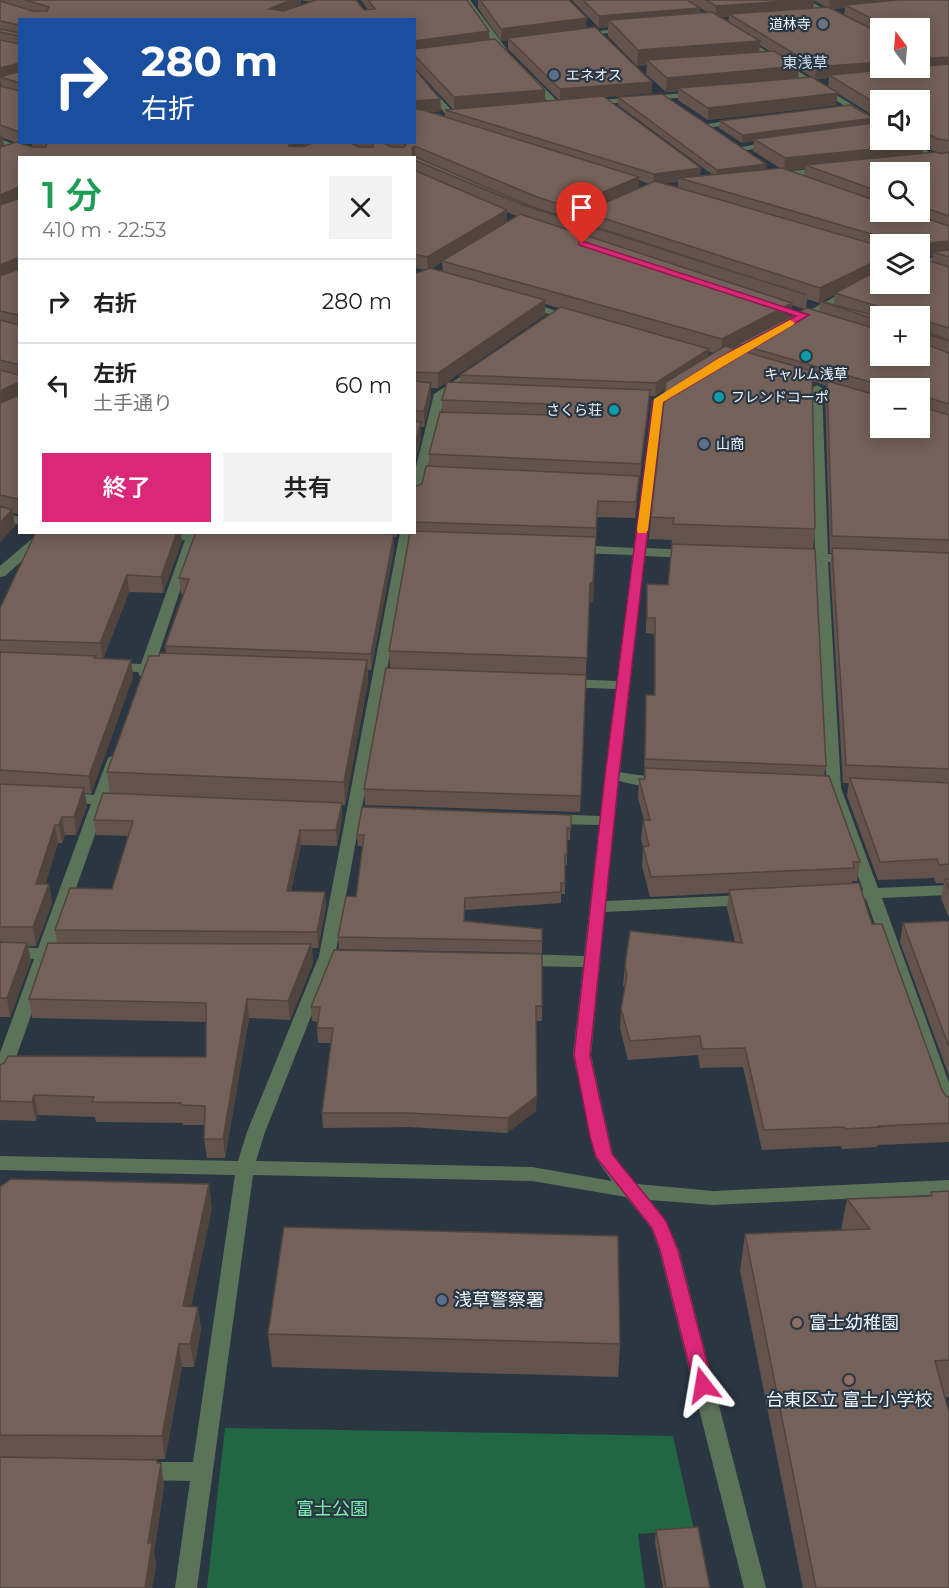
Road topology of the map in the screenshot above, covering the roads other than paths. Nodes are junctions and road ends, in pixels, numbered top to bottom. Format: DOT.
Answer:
graph roads {
  1 [pos="803,0"];
  2 [pos="468,2"];
  3 [pos="481,3"];
  4 [pos="838,12"];
  5 [pos="828,13"];
  6 [pos="817,14"];
  7 [pos="846,22"];
  8 [pos="589,24"];
  9 [pos="632,29"];
  10 [pos="597,32"];
  11 [pos="574,35"];
  12 [pos="734,35"];
  13 [pos="604,39"];
  14 [pos="509,44"];
  15 [pos="498,46"];
  16 [pos="488,47"];
  17 [pos="762,60"];
  18 [pos="773,60"];
  19 [pos="513,61"];
  20 [pos="416,73"];
  21 [pos="528,77"];
  22 [pos="827,83"];
  23 [pos="816,84"];
  24 [pos="792,86"];
  25 [pos="660,93"];
  26 [pos="710,93"];
  27 [pos="605,102"];
  28 [pos="576,104"];
  29 [pos="676,104"];
  30 [pos="567,105"];
  31 [pos="557,106"];
  32 [pos="852,106"];
  33 [pos="545,107"];
  34 [pos="613,108"];
  35 [pos="830,109"];
  36 [pos="463,114"];
  37 [pos="452,115"];
  38 [pos="441,116"];
  39 [pos="870,118"];
  40 [pos="752,119"];
  41 [pos="0,142"];
  42 [pos="732,142"];
  43 [pos="787,142"];
  44 [pos="36,144"];
  45 [pos="920,150"];
  46 [pos="21,153"];
  47 [pos="750,155"];
  48 [pos="0,156"];
  49 [pos="949,159"];
  50 [pos="936,160"];
  51 [pos="914,162"];
  52 [pos="949,168"];
  53 [pos="835,170"];
  54 [pos="769,173"];
  55 [pos="779,175"];
  56 [pos="800,183"];
  57 [pos="949,259"];
  58 [pos="930,261"];
  59 [pos="870,281"];
  60 [pos="513,301"];
  61 [pos="818,308"];
  62 [pos="829,311"];
  63 [pos="581,320"];
  64 [pos="786,326"];
  65 [pos="482,365"];
  66 [pos="695,378"];
  67 [pos="817,388"];
  68 [pos="436,394"];
  69 [pos="463,394"];
  70 [pos="436,426"];
  71 [pos="416,431"];
  72 [pos="416,495"];
  73 [pos="0,516"];
  74 [pos="18,520"];
  75 [pos="46,534"];
  76 [pos="146,535"];
  77 [pos="193,535"];
  78 [pos="228,538"];
  79 [pos="404,540"];
  80 [pos="558,549"];
  81 [pos="640,552"];
  82 [pos="699,554"];
  83 [pos="777,556"];
  84 [pos="822,558"];
  85 [pos="868,560"];
  86 [pos="0,573"];
  87 [pos="101,666"];
  88 [pos="146,668"];
  89 [pos="177,669"];
  90 [pos="550,682"];
  91 [pos="623,685"];
  92 [pos="139,690"];
  93 [pos="119,746"];
  94 [pos="612,775"];
  95 [pos="672,782"];
  96 [pos="48,797"];
  97 [pos="99,802"];
  98 [pos="134,803"];
  99 [pos="348,812"];
  100 [pos="372,812"];
  101 [pos="536,818"];
  102 [pos="607,821"];
  103 [pos="949,890"];
  104 [pos="848,894"];
  105 [pos="873,894"];
  106 [pos="765,899"];
  107 [pos="598,907"];
  108 [pos="0,953"];
  109 [pos="45,954"];
  110 [pos="81,954"];
  111 [pos="504,960"];
  112 [pos="592,962"];
  113 [pos="0,1077"];
  114 [pos="949,1108"];
  115 [pos="0,1163"];
  116 [pos="245,1168"];
  117 [pos="949,1187"];
  118 [pos="632,1191"];
  119 [pos="119,1471"];
  120 [pos="203,1472"];
  121 [pos="186,1588"];
  122 [pos="755,1588"];
  1 -- 5 [label="street"];
  2 -- 3 [label="street"];
  2 -- 15 [label="street"];
  4 -- 5 [label="street"];
  5 -- 6 [label="street"];
  5 -- 7 [label="street"];
  8 -- 10 [label="street"];
  9 -- 10 [label="street"];
  10 -- 11 [label="street"];
  10 -- 13 [label="street"];
  12 -- 18 [label="street"];
  14 -- 15 [label="street"];
  15 -- 16 [label="street"];
  15 -- 19 [label="street"];
  17 -- 18 [label="street"];
  18 -- 23 [label="street"];
  20 -- 37 [label="street"];
  21 -- 31 [label="street"];
  22 -- 23 [label="street"];
  23 -- 24 [label="street"];
  23 -- 32 [label="street"];
  25 -- 26 [label="street"];
  25 -- 27 [label="street"];
  25 -- 29 [label="street"];
  27 -- 28 [label="street"];
  27 -- 34 [label="street"];
  30 -- 31 [label="street"];
  31 -- 33 [label="street"];
  32 -- 35 [label="street"];
  32 -- 39 [label="street"];
  36 -- 37 [label="street"];
  37 -- 38 [label="street"];
  40 -- 42 [label="street"];
  41 -- 46 [label="street"];
  42 -- 43 [label="street"];
  42 -- 47 [label="street"];
  44 -- 46 [label="street"];
  45 -- 50 [label="street"];
  46 -- 48 [label="street"];
  49 -- 50 [label="street"];
  50 -- 51 [label="street"];
  50 -- 52 [label="street"];
  53 -- 55 [label="street"];
  54 -- 55 [label="street"];
  55 -- 56 [label="street"];
  57 -- 58 [label="street"];
  59 -- 61 [label="street"];
  60 -- 63 [label="street"];
  61 -- 62 [label="street"];
  61 -- 64 [label="street"];
  65 -- 68 [label="street"];
  66 -- 81 [label="street"];
  67 -- 84 [label="street"];
  68 -- 69 [label="street"];
  68 -- 70 [label="street"];
  70 -- 71 [label="street"];
  70 -- 72 [label="street"];
  73 -- 74 [label="street"];
  75 -- 86 [label="street"];
  76 -- 77 [label="street"];
  77 -- 78 [label="street"];
  77 -- 88 [label="street"];
  79 -- 99 [label="street"];
  80 -- 81 [label="street"];
  81 -- 82 [label="street"];
  81 -- 91 [label="street"];
  83 -- 84 [label="street"];
  84 -- 85 [label="street"];
  84 -- 105 [label="street"];
  87 -- 88 [label="street"];
  88 -- 89 [label="street"];
  88 -- 92 [label="street"];
  90 -- 91 [label="street"];
  91 -- 94 [label="street"];
  93 -- 97 [label="street"];
  94 -- 95 [label="street"];
  94 -- 102 [label="street"];
  96 -- 97 [label="street"];
  97 -- 98 [label="street"];
  97 -- 109 [label="street"];
  99 -- 100 [label="street"];
  99 -- 116 [label="street"];
  101 -- 102 [label="street"];
  102 -- 107 [label="street"];
  103 -- 105 [label="street"];
  104 -- 105 [label="street"];
  105 -- 114 [label="street"];
  106 -- 107 [label="street"];
  107 -- 112 [label="street"];
  108 -- 109 [label="street"];
  109 -- 110 [label="street"];
  109 -- 113 [label="street"];
  111 -- 112 [label="street"];
  112 -- 118 [label="street"];
  115 -- 116 [label="street"];
  116 -- 118 [label="street"];
  116 -- 120 [label="street"];
  117 -- 118 [label="street"];
  118 -- 122 [label="street"];
  119 -- 120 [label="street"];
  120 -- 121 [label="street"];
}
